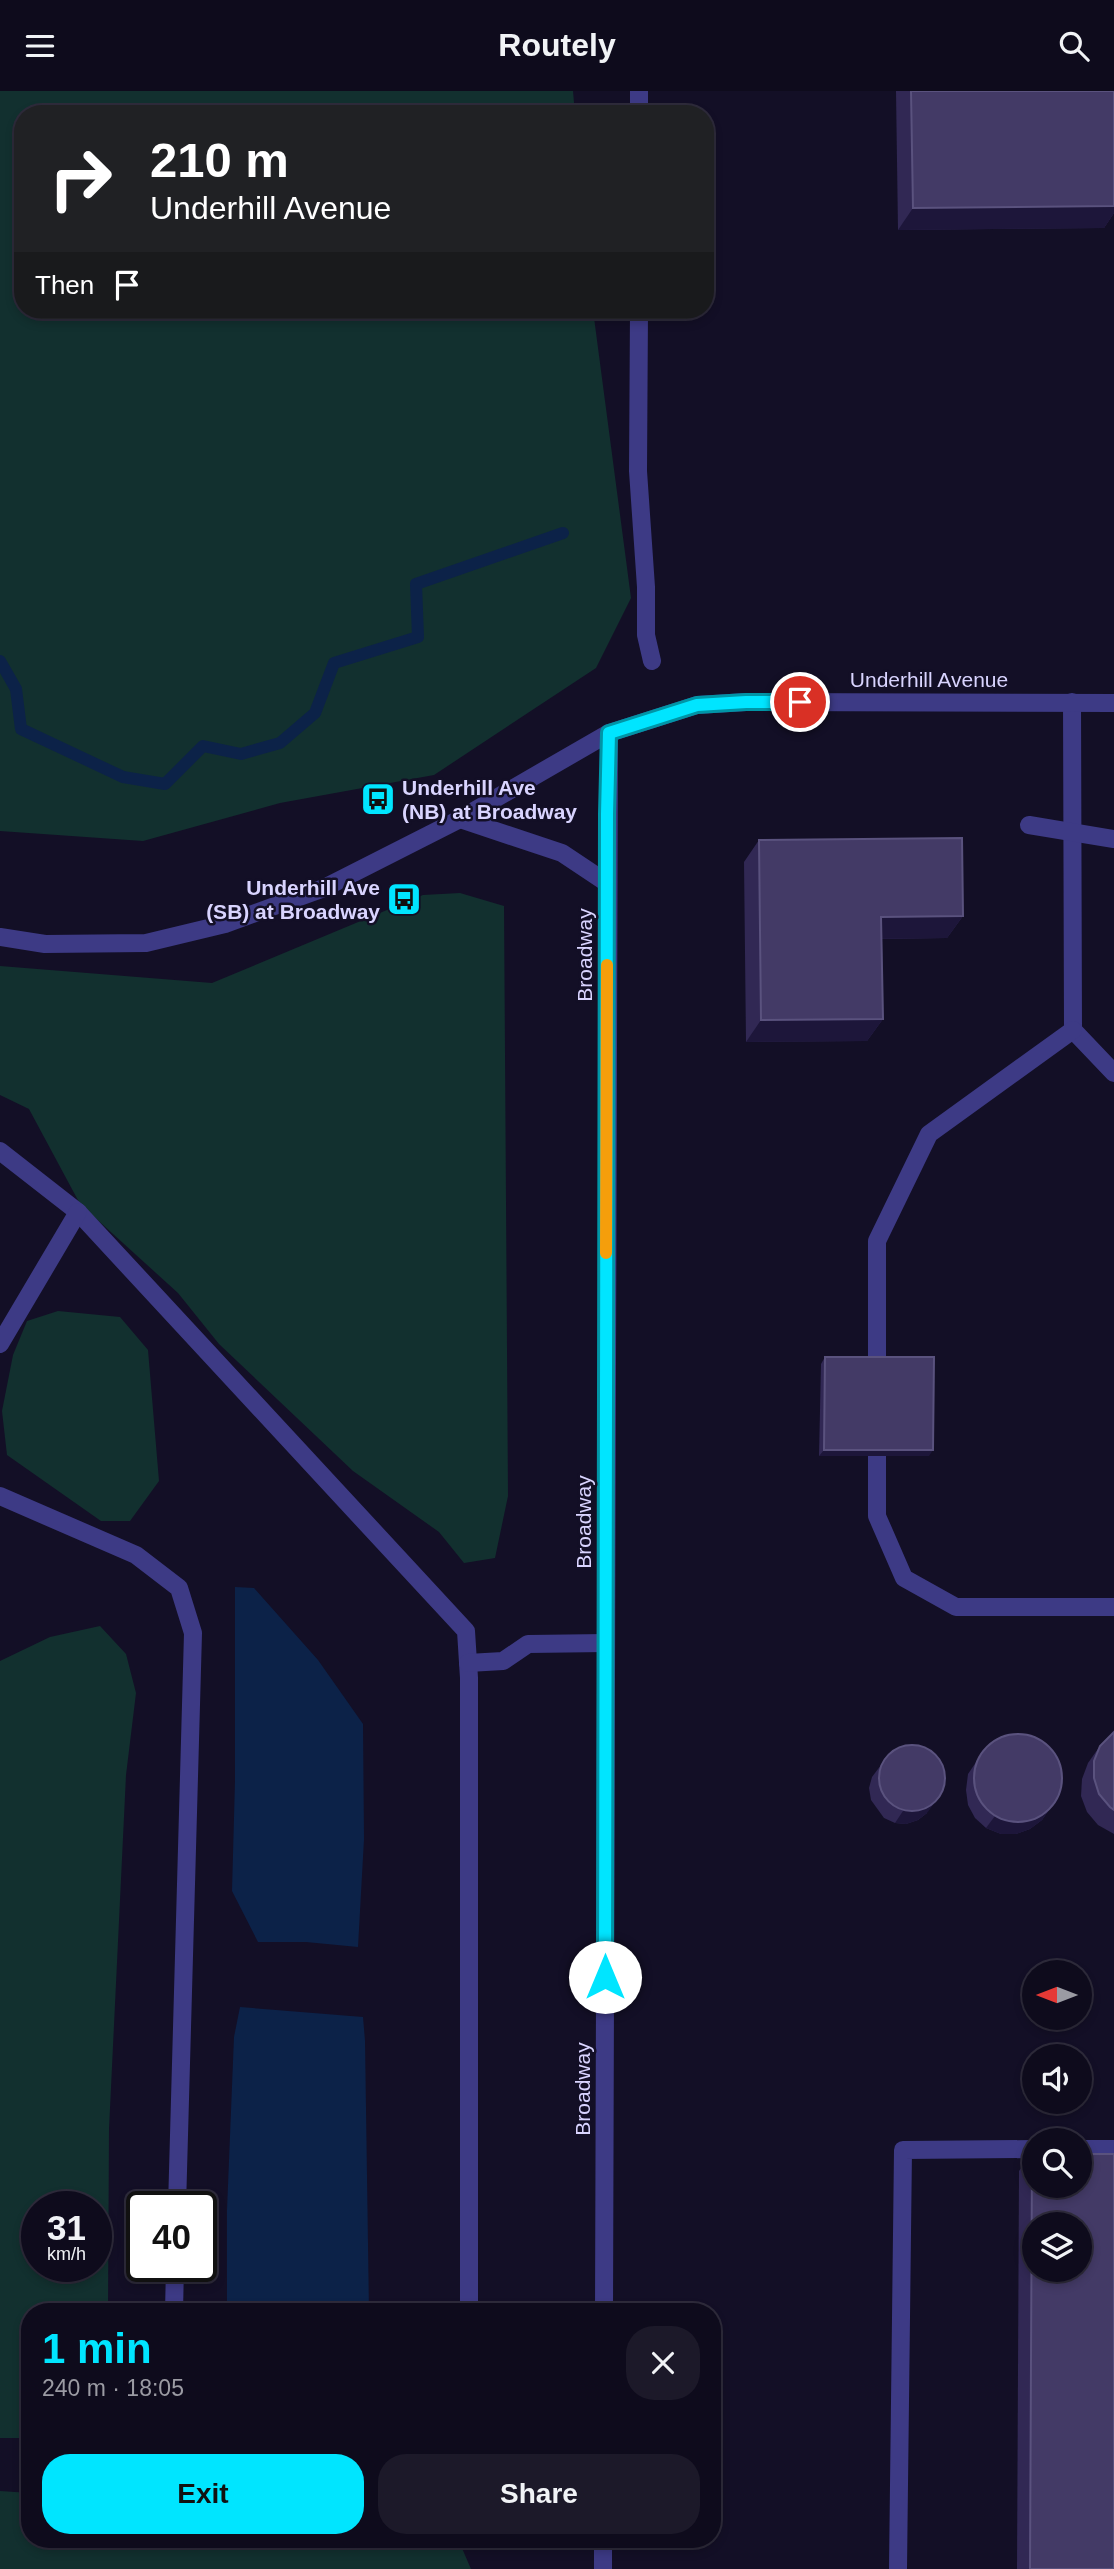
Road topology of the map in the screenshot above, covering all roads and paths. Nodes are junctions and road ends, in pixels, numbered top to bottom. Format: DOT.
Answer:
graph roads {
  1 [pos="639,319"];
  2 [pos="652,660"];
  3 [pos="1072,702"];
  4 [pos="1114,703"];
  5 [pos="609,733"];
  6 [pos="460,819"];
  7 [pos="1029,825"];
  8 [pos="1073,832"];
  9 [pos="1114,839"];
  10 [pos="607,883"];
  11 [pos="0,937"];
  12 [pos="1073,1030"];
  13 [pos="1114,1073"];
  14 [pos="0,1151"];
  15 [pos="78,1212"];
  16 [pos="0,1344"];
  17 [pos="877,1392"];
  18 [pos="877,1420"];
  19 [pos="0,1496"];
  20 [pos="1114,1607"];
  21 [pos="606,1643"];
  22 [pos="468,1664"];
  23 [pos="1022,2149"];
  24 [pos="1092,2149"];
  25 [pos="1114,2149"];
  26 [pos="177,2191"];
  27 [pos="175,2282"];
  28 [pos="174,2303"];
  29 [pos="469,2303"];
  30 [pos="604,2303"];
  31 [pos="603,2548"];
  32 [pos="603,2569"];
  33 [pos="898,2569"];
  1 -- 2 [label="street"];
  3 -- 4 [label="street, Underhill Avenue"];
  3 -- 5 [label="street, Underhill Avenue"];
  3 -- 8 [label="street"];
  5 -- 6 [label="street, Underhill Avenue"];
  5 -- 10 [label="street, Broadway"];
  6 -- 10 [label="street"];
  6 -- 11 [label="street, Underhill Avenue"];
  7 -- 8 [label="street"];
  8 -- 9 [label="street"];
  8 -- 12 [label="street"];
  10 -- 21 [label="street, Broadway"];
  12 -- 13 [label="street"];
  12 -- 17 [label="street"];
  14 -- 15 [label="street"];
  15 -- 16 [label="street"];
  15 -- 22 [label="street"];
  18 -- 20 [label="street"];
  19 -- 26 [label="street"];
  21 -- 22 [label="street"];
  21 -- 30 [label="street, Broadway"];
  22 -- 29 [label="street"];
  23 -- 33 [label="street"];
  24 -- 25 [label="street"];
  27 -- 28 [label="street"];
  31 -- 32 [label="street"];
}
